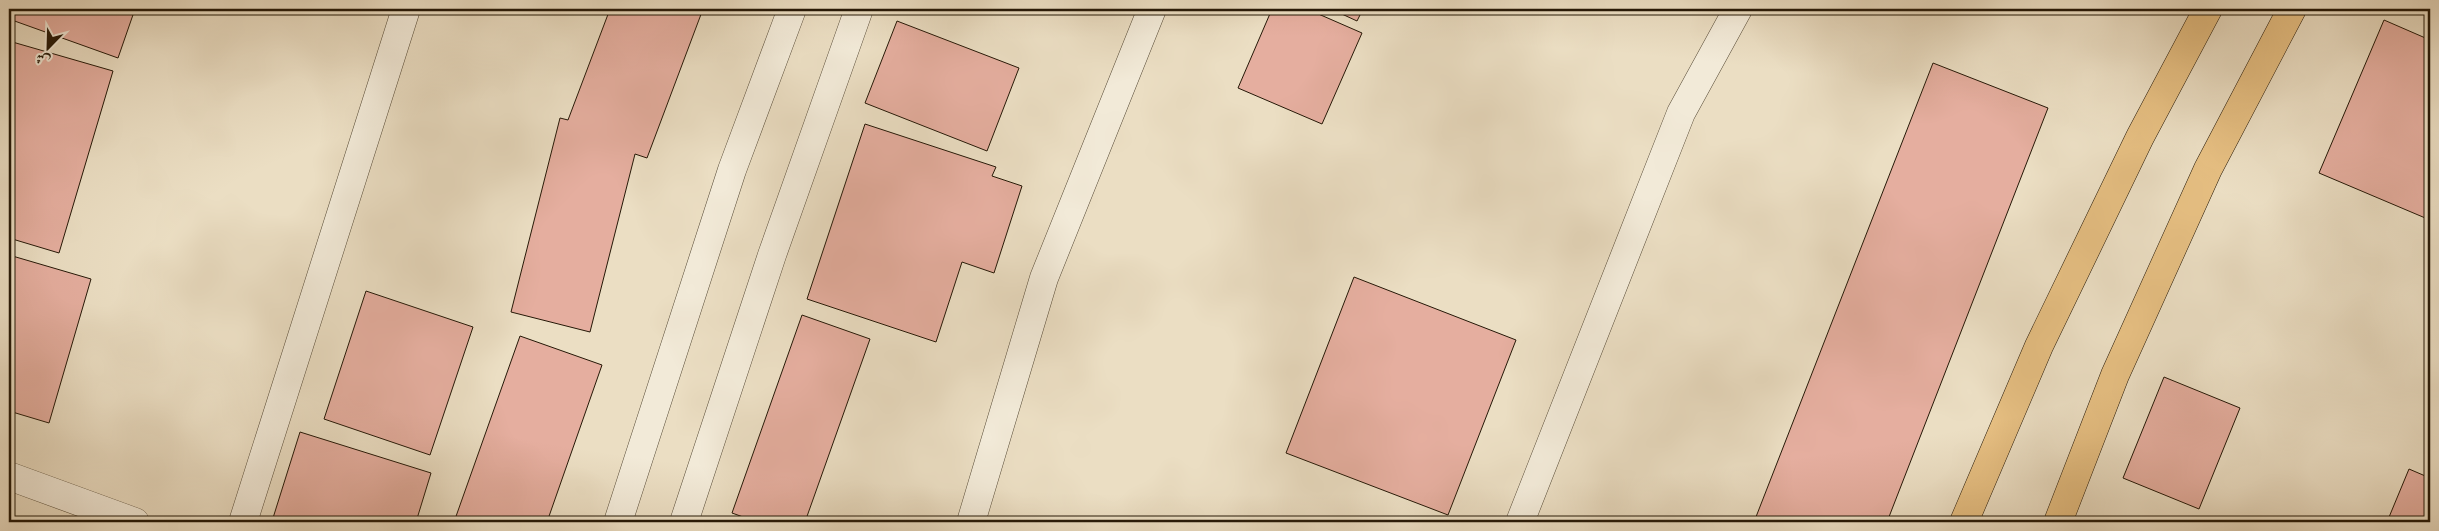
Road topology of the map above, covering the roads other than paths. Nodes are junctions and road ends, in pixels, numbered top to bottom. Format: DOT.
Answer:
graph roads {
  1 [pos="406,9"];
  2 [pos="792,9"];
  3 [pos="859,9"];
  4 [pos="1152,9"];
  5 [pos="1738,9"];
  6 [pos="2208,9"];
  7 [pos="2292,9"];
  8 [pos="9,476"];
  9 [pos="135,522"];
  10 [pos="243,522"];
  11 [pos="618,522"];
  12 [pos="684,522"];
  13 [pos="971,522"];
  14 [pos="1520,522"];
  15 [pos="1964,522"];
  16 [pos="2058,522"];
  1 -- 10 [label="street"];
  2 -- 11 [label="street"];
  3 -- 12 [label="street"];
  4 -- 13 [label="street"];
  5 -- 14 [label="street"];
  6 -- 15 [label="main road"];
  7 -- 16 [label="main road"];
  8 -- 9 [label="street"];
}
